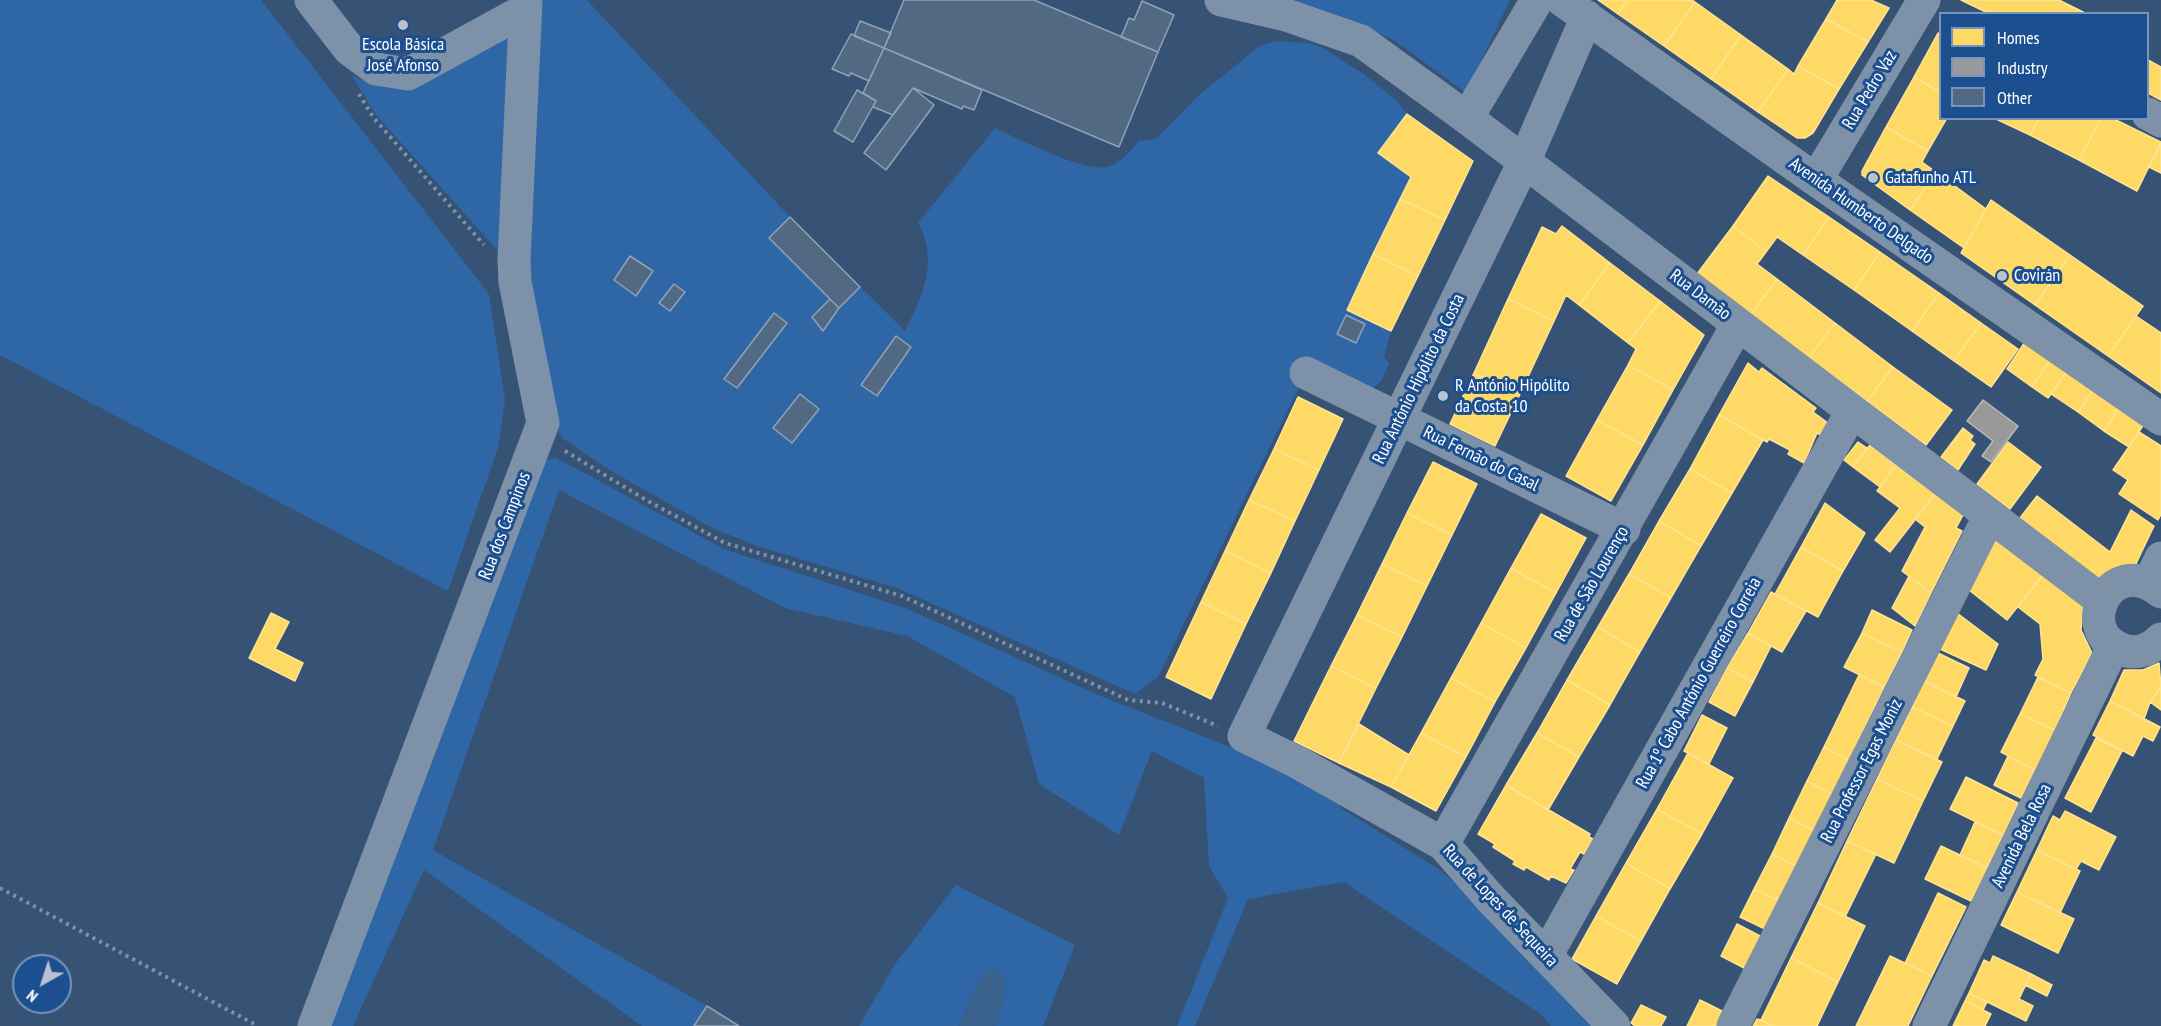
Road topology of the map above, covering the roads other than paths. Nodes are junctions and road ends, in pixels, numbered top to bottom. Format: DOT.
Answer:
graph roads {
  1 [pos="311,0"];
  2 [pos="1221,0"];
  3 [pos="1537,0"];
  4 [pos="1923,0"];
  5 [pos="526,5"];
  6 [pos="1575,9"];
  7 [pos="1945,12"];
  8 [pos="1467,118"];
  9 [pos="1524,162"];
  10 [pos="1816,180"];
  11 [pos="1738,324"];
  12 [pos="1305,374"];
  13 [pos="1852,411"];
  14 [pos="2161,418"];
  15 [pos="1400,419"];
  16 [pos="1990,515"];
  17 [pos="1624,529"];
  18 [pos="2157,578"];
  19 [pos="2101,600"];
  20 [pos="2160,641"];
  21 [pos="2114,645"];
  22 [pos="1244,736"];
  23 [pos="1443,844"];
  24 [pos="1546,956"];
  25 [pos="314,1026"];
  26 [pos="1614,1026"];
  27 [pos="1733,1026"];
  28 [pos="1929,1026"];
  1 -- 5 [label="street"];
  2 -- 8 [label="street, Rua Damão"];
  3 -- 8 [label="street"];
  4 -- 7 [label="street"];
  4 -- 10 [label="street, Rua Pedro Vaz"];
  5 -- 25 [label="street, Rua dos Campinos"];
  6 -- 9 [label="street, Rua António Hipólito da Costa"];
  6 -- 10 [label="street, Avenida Humberto Delgado"];
  8 -- 9 [label="street, Rua Damão"];
  9 -- 11 [label="street, Rua Damão"];
  9 -- 15 [label="street, Rua António Hipólito da Costa"];
  10 -- 14 [label="street, Avenida Humberto Delgado"];
  11 -- 13 [label="street, Rua Damão"];
  11 -- 17 [label="street, Rua de São Lourenço"];
  12 -- 15 [label="street, Rua Fernão do Casal"];
  13 -- 16 [label="street, Rua Damão"];
  13 -- 24 [label="street, Rua 1º Cabo António Guerreiro Correia"];
  15 -- 17 [label="street, Rua Fernão do Casal"];
  15 -- 22 [label="street, Rua António Hipólito da Costa"];
  16 -- 19 [label="street, Rua Damão"];
  16 -- 27 [label="street, Rua Professor Egas Moniz"];
  17 -- 23 [label="street, Rua de São Lourenço"];
  18 -- 19 [label="street"];
  19 -- 21 [label="street"];
  20 -- 21 [label="street"];
  21 -- 28 [label="street, Avenida Bela Rosa"];
  22 -- 23 [label="street, Rua de Lopes de Sequeira"];
  23 -- 24 [label="street, Rua de Lopes de Sequeira"];
  24 -- 26 [label="street, Rua de Lopes de Sequeira"];
}
